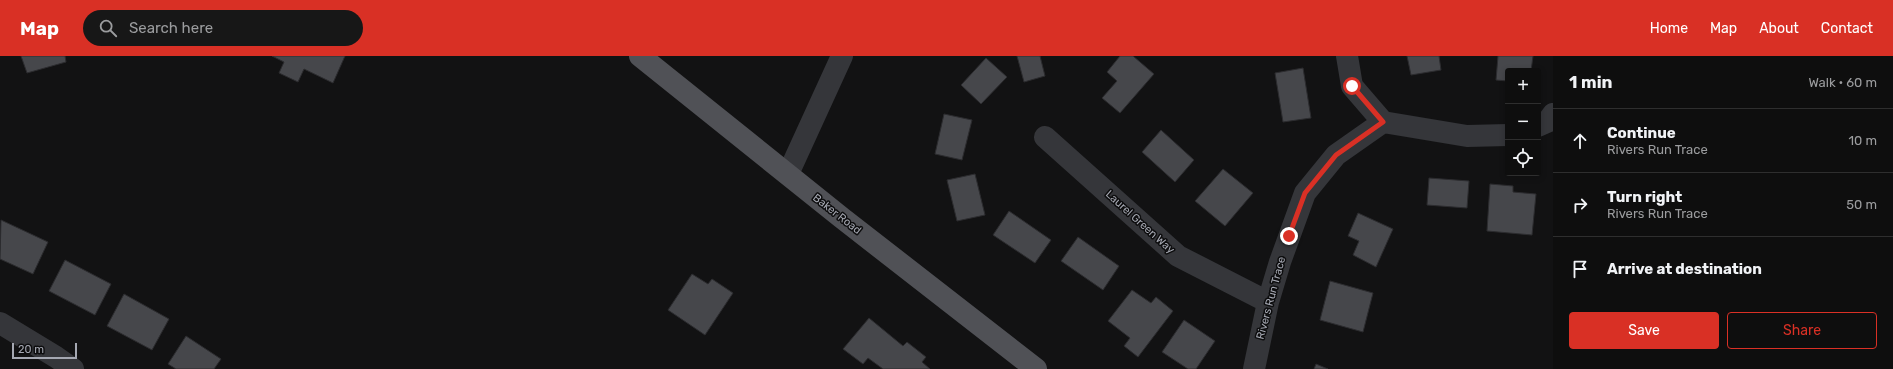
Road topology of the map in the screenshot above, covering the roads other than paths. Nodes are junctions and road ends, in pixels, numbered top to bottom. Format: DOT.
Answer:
graph roads {
  1 [pos="640,56"];
  2 [pos="842,56"];
  3 [pos="1347,56"];
  4 [pos="1553,114"];
  5 [pos="1383,122"];
  6 [pos="1541,125"];
  7 [pos="1505,135"];
  8 [pos="1045,137"];
  9 [pos="788,174"];
  10 [pos="1268,302"];
  11 [pos="0,324"];
  12 [pos="60,365"];
  13 [pos="1036,369"];
  14 [pos="1254,369"];
  1 -- 9 [label="main road, Baker Road"];
  2 -- 9 [label="street"];
  3 -- 5 [label="street"];
  4 -- 6 [label="street"];
  5 -- 7 [label="street"];
  5 -- 10 [label="street, Rivers Run Trace"];
  8 -- 10 [label="street, Laurel Green Way"];
  9 -- 13 [label="main road, Baker Road"];
  10 -- 14 [label="street, Rivers Run Trace"];
  11 -- 12 [label="street"];
}
